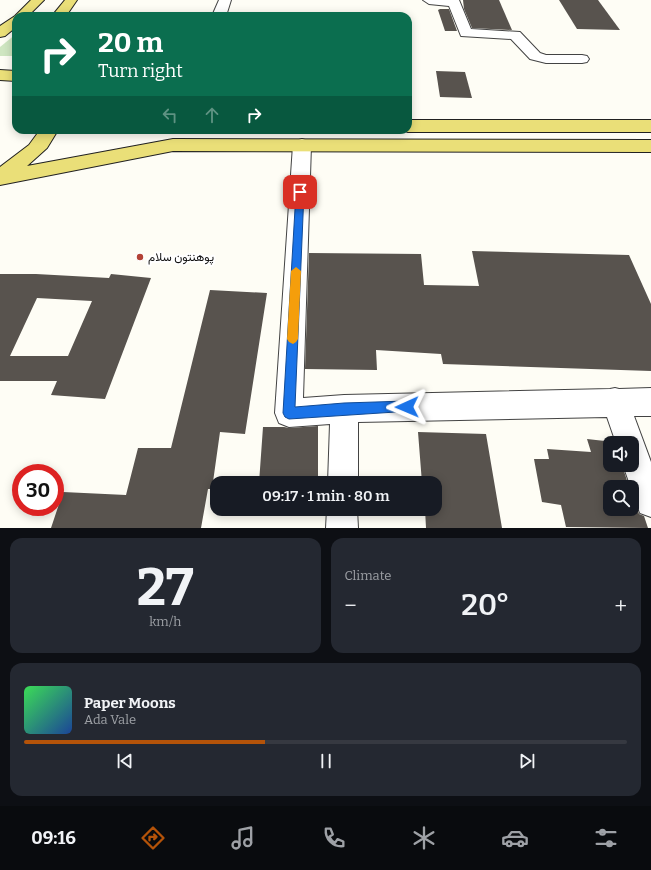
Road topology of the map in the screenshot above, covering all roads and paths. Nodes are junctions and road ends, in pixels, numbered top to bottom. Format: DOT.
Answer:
graph roads {
  1 [pos="38,0"];
  2 [pos="71,0"];
  3 [pos="225,0"];
  4 [pos="429,0"];
  5 [pos="25,12"];
  6 [pos="61,12"];
  7 [pos="220,12"];
  8 [pos="12,23"];
  9 [pos="0,33"];
  10 [pos="582,59"];
  11 [pos="0,75"];
  12 [pos="12,76"];
  13 [pos="412,126"];
  14 [pos="651,126"];
  15 [pos="47,134"];
  16 [pos="302,145"];
  17 [pos="651,146"];
  18 [pos="0,177"];
  19 [pos="615,401"];
  20 [pos="651,402"];
  21 [pos="344,408"];
  22 [pos="628,436"];
  23 [pos="639,469"];
  24 [pos="343,476"];
  25 [pos="651,502"];
  26 [pos="342,516"];
  27 [pos="342,528"];
  1 -- 5 [label="main road"];
  2 -- 6 [label="main road"];
  3 -- 7 [label="street"];
  4 -- 10 [label="street"];
  8 -- 9 [label="main road"];
  11 -- 12 [label="main road"];
  13 -- 14 [label="main road"];
  15 -- 18 [label="main road"];
  16 -- 17 [label="main road"];
  16 -- 18 [label="main road"];
  16 -- 21 [label="street"];
  19 -- 20 [label="street"];
  19 -- 21 [label="street"];
  19 -- 22 [label="street"];
  21 -- 24 [label="street"];
  23 -- 25 [label="street"];
  26 -- 27 [label="street"];
}
